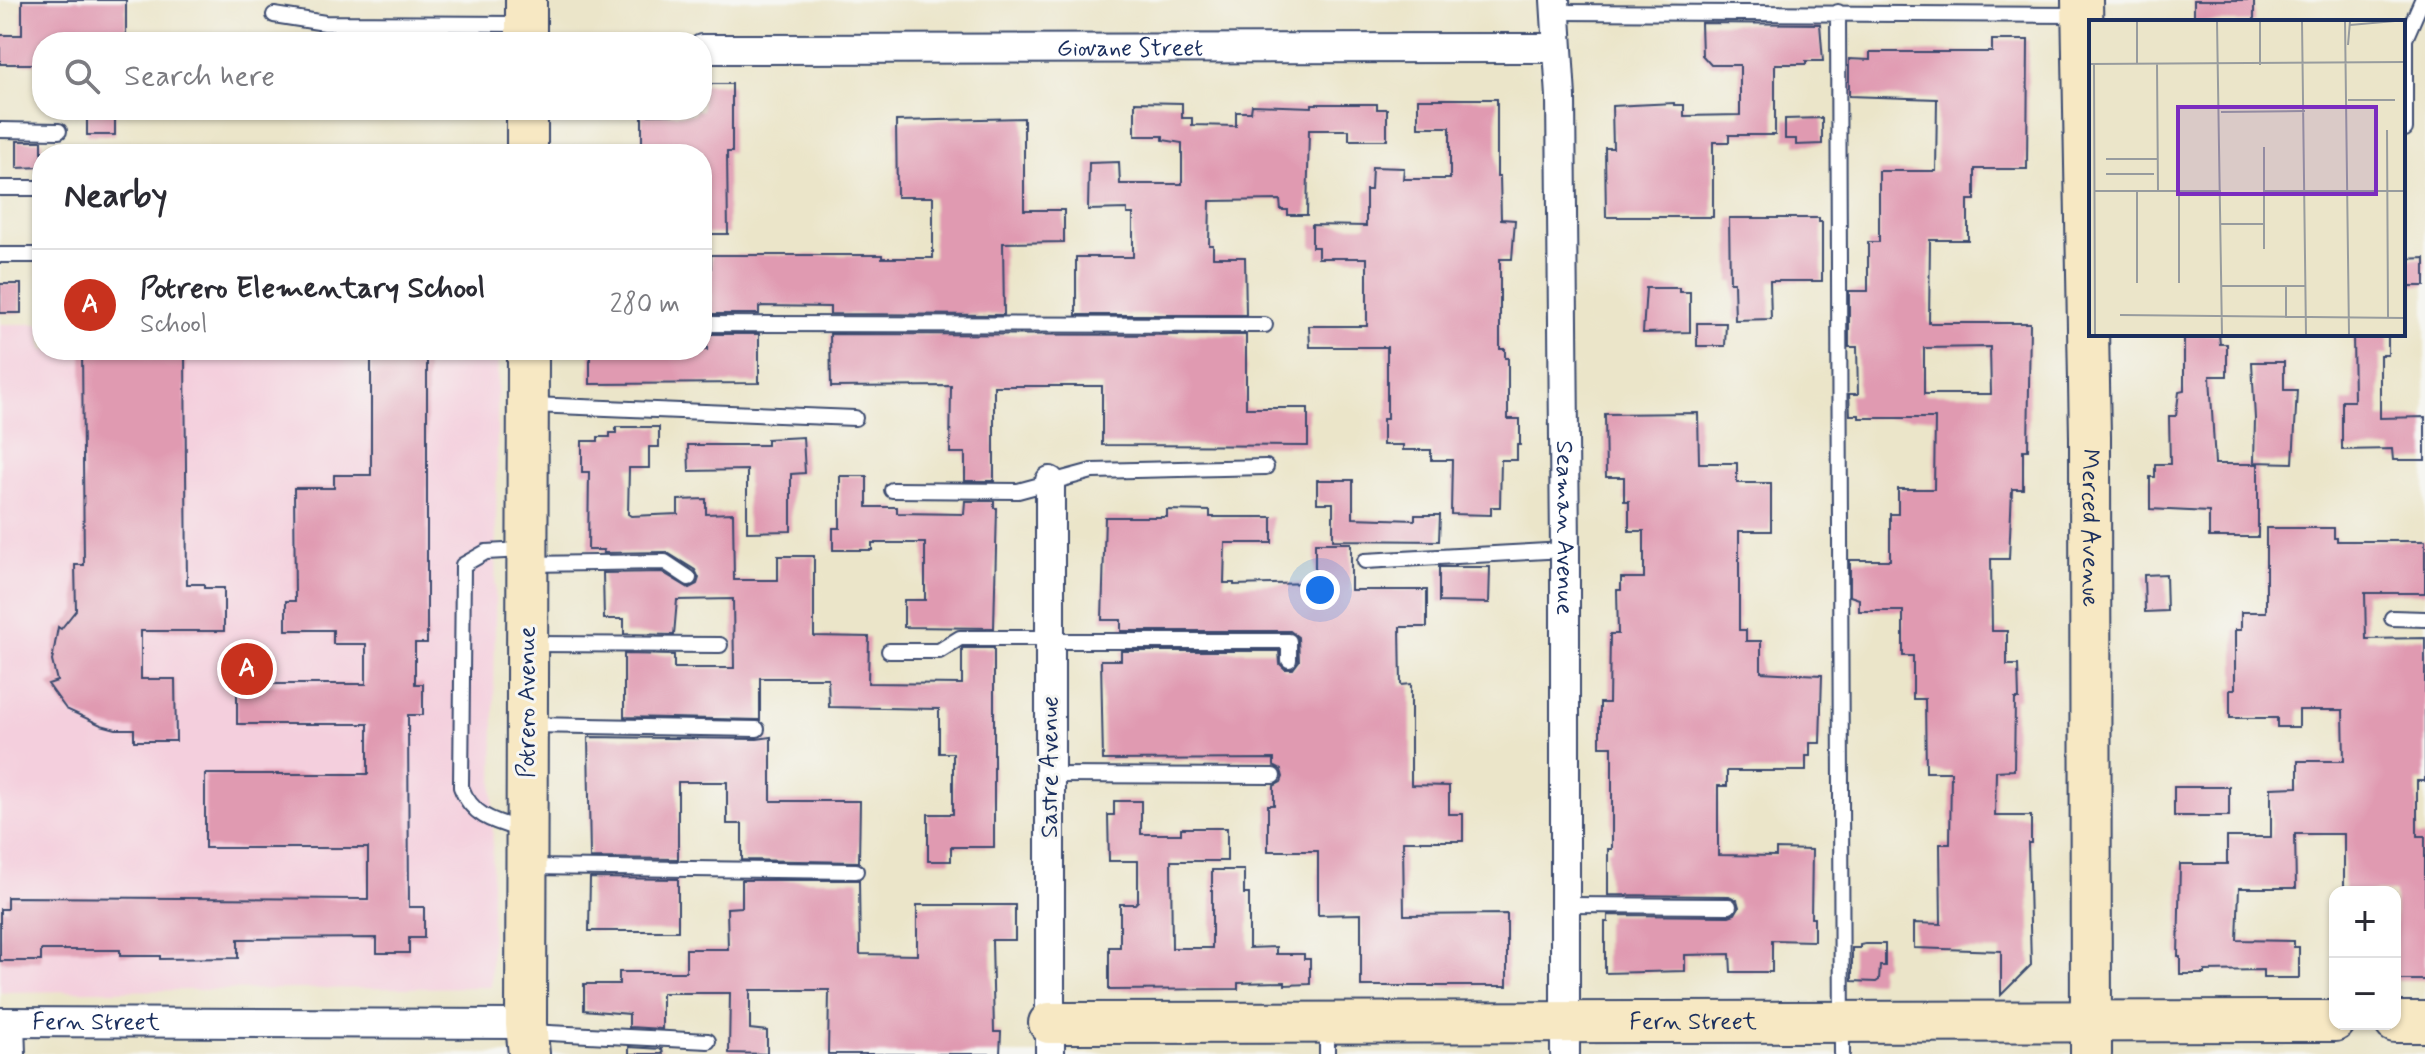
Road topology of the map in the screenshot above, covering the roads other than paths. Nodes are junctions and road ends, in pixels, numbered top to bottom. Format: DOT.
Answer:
graph roads {
  1 [pos="2422,0"];
  2 [pos="1555,6"];
  3 [pos="2082,8"];
  4 [pos="1838,12"];
  5 [pos="274,15"];
  6 [pos="526,22"];
  7 [pos="1557,48"];
  8 [pos="712,49"];
  9 [pos="527,120"];
  10 [pos="2405,129"];
  11 [pos="0,130"];
  12 [pos="59,131"];
  13 [pos="527,144"];
  14 [pos="0,188"];
  15 [pos="32,188"];
  16 [pos="0,255"];
  17 [pos="32,255"];
  18 [pos="712,324"];
  19 [pos="1265,325"];
  20 [pos="528,360"];
  21 [pos="528,404"];
  22 [pos="855,418"];
  23 [pos="1266,467"];
  24 [pos="1050,481"];
  25 [pos="892,490"];
  26 [pos="1565,550"];
  27 [pos="528,557"];
  28 [pos="1365,561"];
  29 [pos="689,578"];
  30 [pos="2392,618"];
  31 [pos="2425,619"];
  32 [pos="1050,640"];
  33 [pos="528,644"];
  34 [pos="720,645"];
  35 [pos="889,651"];
  36 [pos="1289,660"];
  37 [pos="527,725"];
  38 [pos="757,729"];
  39 [pos="1050,775"];
  40 [pos="1273,776"];
  41 [pos="527,849"];
  42 [pos="856,871"];
  43 [pos="1565,905"];
  44 [pos="1729,906"];
  45 [pos="2329,1021"];
  46 [pos="5,1022"];
  47 [pos="2401,1022"];
  48 [pos="2425,1022"];
  49 [pos="527,1037"];
  50 [pos="1327,1037"];
  51 [pos="1049,1038"];
  52 [pos="1565,1038"];
  53 [pos="2090,1038"];
  54 [pos="1842,1039"];
  55 [pos="708,1041"];
  56 [pos="11,1054"];
  1 -- 10 [label="lane"];
  2 -- 4 [label="lane"];
  2 -- 7 [label="street, Seaman Avenue"];
  3 -- 4 [label="lane"];
  3 -- 53 [label="street, Merced Avenue"];
  4 -- 54 [label="lane"];
  5 -- 6 [label="lane"];
  7 -- 8 [label="street, Giovane Street"];
  7 -- 26 [label="street, Seaman Avenue"];
  9 -- 13 [label="street"];
  11 -- 12 [label="lane"];
  14 -- 15 [label="lane"];
  16 -- 17 [label="lane"];
  18 -- 19 [label="lane"];
  20 -- 21 [label="street, Potrero Avenue"];
  21 -- 22 [label="lane"];
  21 -- 27 [label="street, Potrero Avenue"];
  23 -- 24 [label="lane"];
  24 -- 25 [label="lane"];
  24 -- 32 [label="street, Sastre Avenue"];
  26 -- 28 [label="lane"];
  26 -- 43 [label="street, Seaman Avenue"];
  27 -- 29 [label="lane"];
  27 -- 33 [label="street, Potrero Avenue"];
  27 -- 41 [label="lane"];
  30 -- 31 [label="lane"];
  32 -- 35 [label="lane"];
  32 -- 36 [label="lane"];
  32 -- 39 [label="street, Sastre Avenue"];
  33 -- 34 [label="lane"];
  33 -- 37 [label="street, Potrero Avenue"];
  37 -- 38 [label="lane"];
  37 -- 41 [label="street, Potrero Avenue"];
  39 -- 40 [label="lane"];
  39 -- 51 [label="street, Sastre Avenue"];
  41 -- 42 [label="lane"];
  41 -- 49 [label="street, Potrero Avenue"];
  43 -- 44 [label="lane"];
  43 -- 52 [label="street, Seaman Avenue"];
  45 -- 53 [label="street, Fern Street"];
  46 -- 49 [label="street, Fern Street"];
  46 -- 56 [label="street"];
  47 -- 48 [label="street"];
  49 -- 55 [label="lane"];
  50 -- 51 [label="street, Fern Street"];
  50 -- 52 [label="street, Fern Street"];
  52 -- 54 [label="street, Fern Street"];
  53 -- 54 [label="street, Fern Street"];
}
